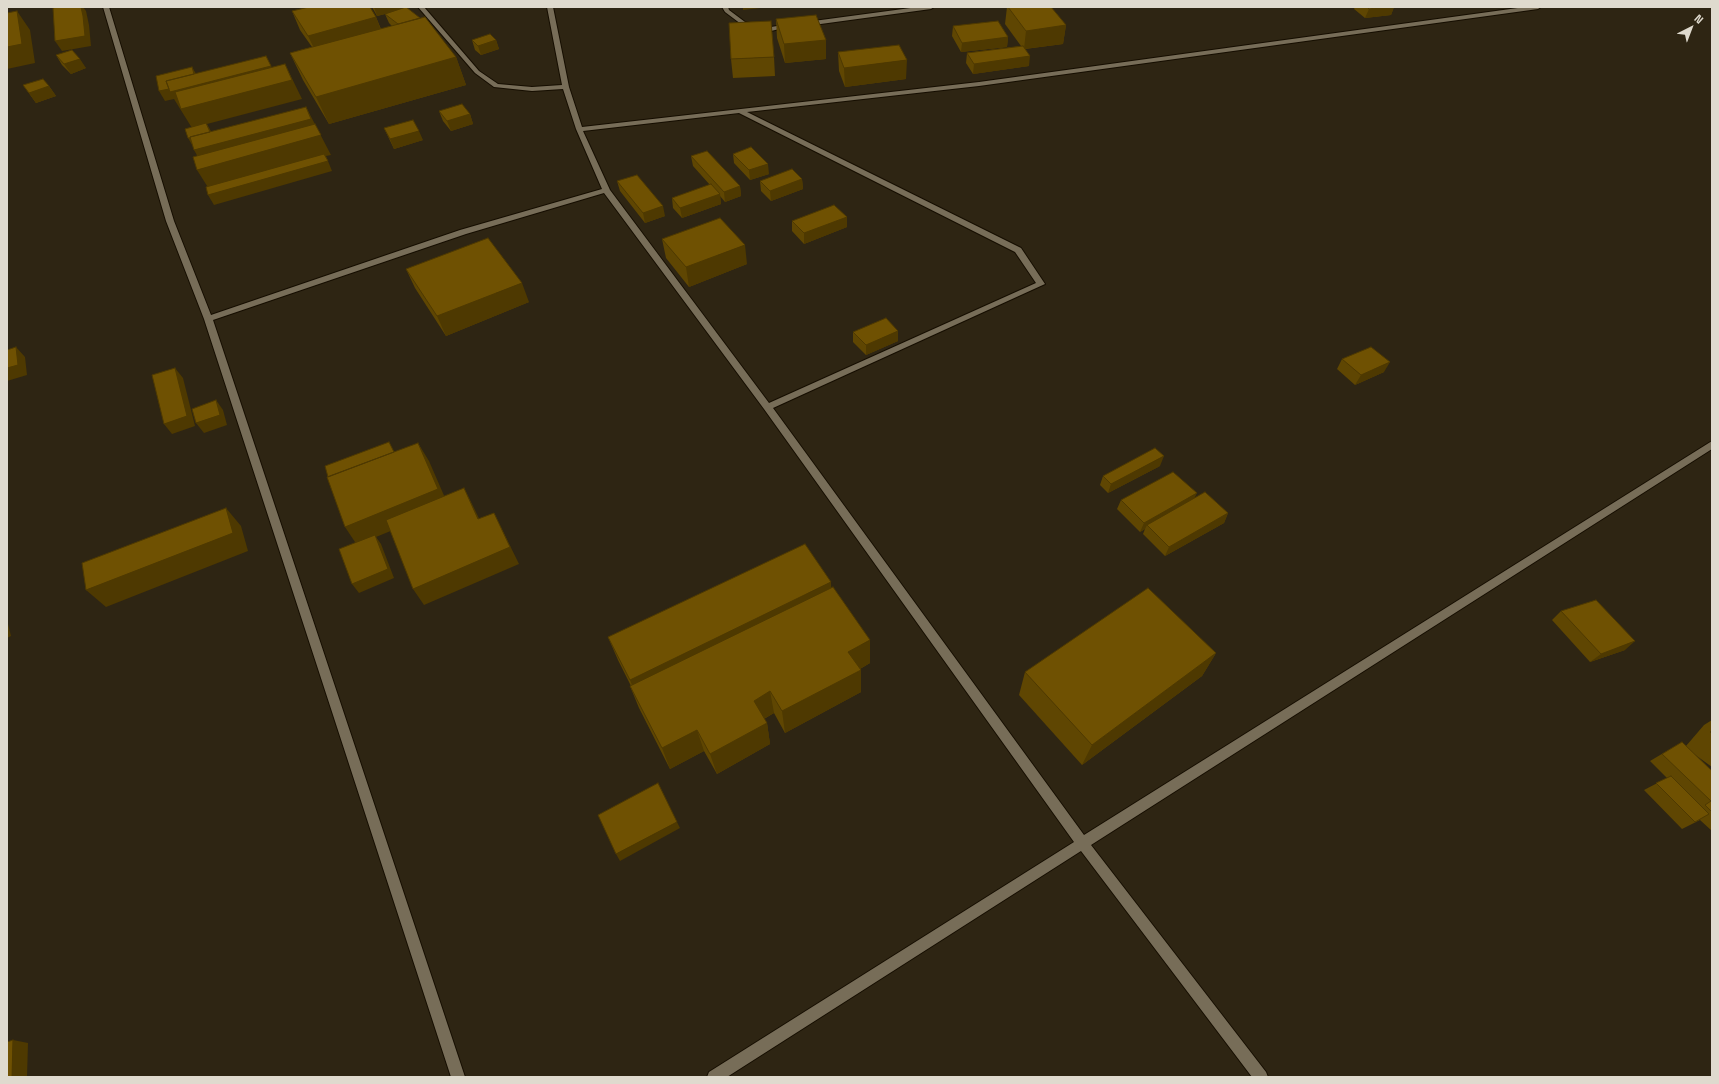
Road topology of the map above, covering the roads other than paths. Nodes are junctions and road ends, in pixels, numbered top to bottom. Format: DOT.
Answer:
graph roads {
  1 [pos="106,7"];
  2 [pos="421,7"];
  3 [pos="550,7"];
  4 [pos="725,7"];
  5 [pos="931,7"];
  6 [pos="1538,7"];
  7 [pos="802,25"];
  8 [pos="794,26"];
  9 [pos="566,87"];
  10 [pos="740,111"];
  11 [pos="578,129"];
  12 [pos="606,190"];
  13 [pos="208,318"];
  14 [pos="767,407"];
  15 [pos="1712,444"];
  16 [pos="1083,844"];
  17 [pos="458,1077"];
  18 [pos="714,1077"];
  19 [pos="1261,1077"];
  1 -- 13 [label="street"];
  2 -- 9 [label="street"];
  3 -- 9 [label="street"];
  4 -- 8 [label="street"];
  5 -- 7 [label="street"];
  6 -- 10 [label="street"];
  9 -- 11 [label="street"];
  10 -- 11 [label="street"];
  10 -- 14 [label="street"];
  11 -- 12 [label="street"];
  12 -- 13 [label="street"];
  12 -- 14 [label="street"];
  13 -- 17 [label="street"];
  14 -- 16 [label="street"];
  15 -- 16 [label="street"];
  16 -- 18 [label="street"];
  16 -- 19 [label="street"];
}
